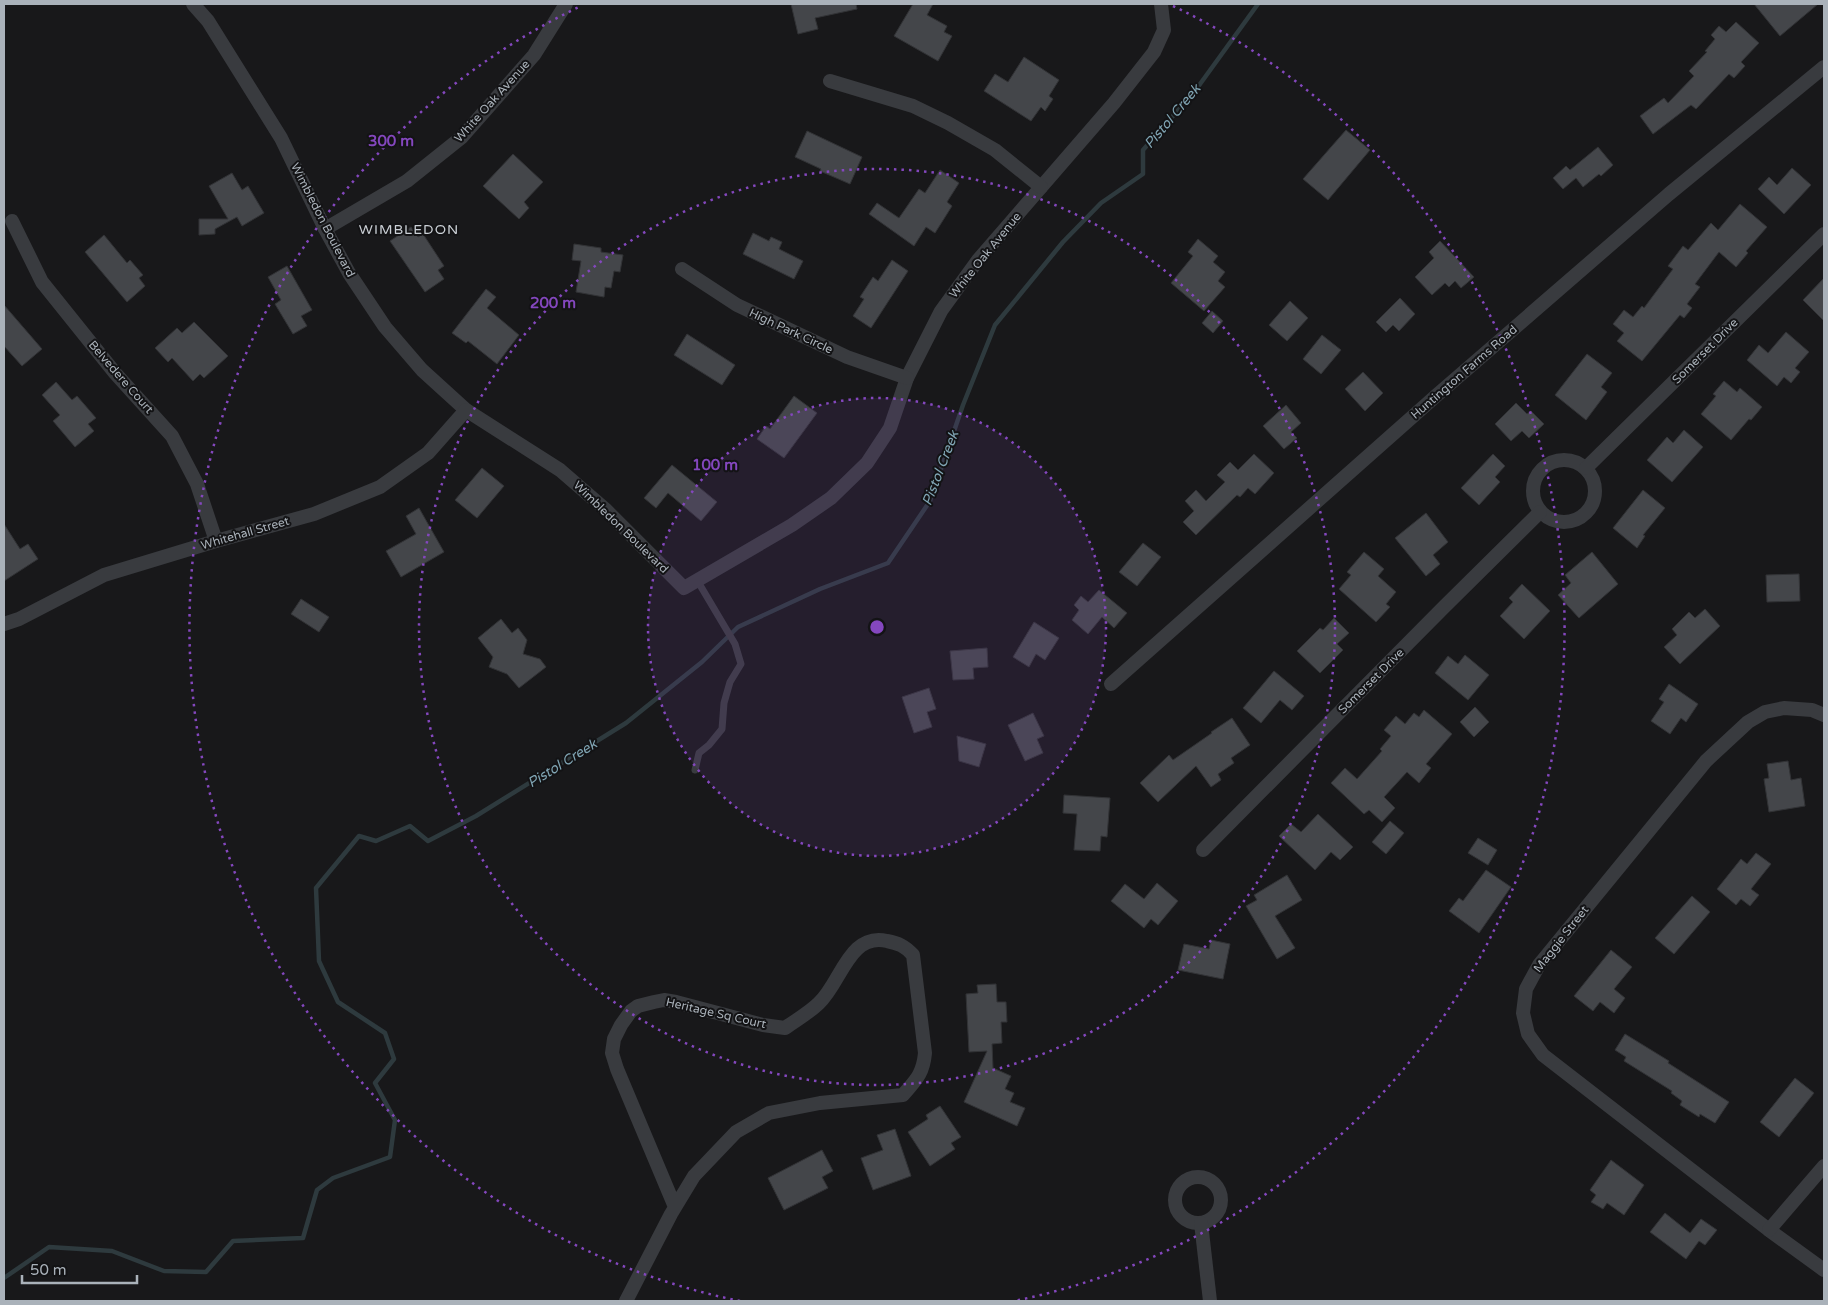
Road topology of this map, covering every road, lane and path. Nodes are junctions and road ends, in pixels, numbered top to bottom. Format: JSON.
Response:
{"nodes":[{"id":1,"x":192,"y":4,"type":"edge"},
{"id":2,"x":566,"y":4,"type":"edge"},
{"id":3,"x":1161,"y":4,"type":"edge"},
{"id":4,"x":1824,"y":67,"type":"edge"},
{"id":5,"x":830,"y":81,"type":"dead end"},
{"id":6,"x":1041,"y":187,"type":"junction"},
{"id":7,"x":12,"y":221,"type":"dead end"},
{"id":8,"x":324,"y":229,"type":"junction"},
{"id":9,"x":1824,"y":234,"type":"edge"},
{"id":10,"x":682,"y":269,"type":"dead end"},
{"id":11,"x":907,"y":378,"type":"junction"},
{"id":12,"x":466,"y":410,"type":"junction"},
{"id":13,"x":1586,"y":468,"type":"junction"},
{"id":14,"x":1540,"y":512,"type":"junction"},
{"id":15,"x":216,"y":541,"type":"junction"},
{"id":16,"x":697,"y":580,"type":"junction"},
{"id":17,"x":684,"y":588,"type":"joint"},
{"id":18,"x":4,"y":624,"type":"edge"},
{"id":19,"x":1111,"y":684,"type":"dead end"},
{"id":20,"x":1824,"y":715,"type":"edge"},
{"id":21,"x":695,"y":770,"type":"dead end"},
{"id":22,"x":1203,"y":850,"type":"dead end"},
{"id":23,"x":1824,"y":1166,"type":"edge"},
{"id":24,"x":675,"y":1207,"type":"junction"},
{"id":25,"x":1201,"y":1223,"type":"dead end"},
{"id":26,"x":1769,"y":1230,"type":"junction"},
{"id":27,"x":1824,"y":1270,"type":"edge"},
{"id":28,"x":626,"y":1301,"type":"edge"},
{"id":29,"x":1210,"y":1301,"type":"edge"}],
"edges":[{"from":1,"to":8,"type":"street","name":"Wimbledon Boulevard"},
{"from":2,"to":8,"type":"street","name":"White Oak Avenue"},
{"from":3,"to":6,"type":"street","name":"White Oak Avenue"},
{"from":4,"to":19,"type":"street","name":"Huntington Farms Road"},
{"from":5,"to":6,"type":"street"},
{"from":6,"to":11,"type":"street","name":"White Oak Avenue"},
{"from":7,"to":15,"type":"street","name":"Belvedere Court"},
{"from":8,"to":12,"type":"street","name":"Wimbledon Boulevard"},
{"from":9,"to":13,"type":"street","name":"Somerset Drive"},
{"from":10,"to":11,"type":"street","name":"High Park Circle"},
{"from":11,"to":16,"type":"street","name":"White Oak Avenue"},
{"from":12,"to":15,"type":"street","name":"Whitehall Street"},
{"from":12,"to":17,"type":"street","name":"Wimbledon Boulevard"},
{"from":13,"to":14,"type":"street"},
{"from":13,"to":14,"type":"street"},
{"from":14,"to":22,"type":"street","name":"Somerset Drive"},
{"from":15,"to":18,"type":"street","name":"Whitehall Street"},
{"from":16,"to":17,"type":"street","name":"White Oak Avenue"},
{"from":16,"to":21,"type":"lane"},
{"from":20,"to":26,"type":"street","name":"Maggie Street"},
{"from":23,"to":26,"type":"street"},
{"from":24,"to":24,"type":"street","name":"Heritage Sq Court"},
{"from":24,"to":28,"type":"street","name":"Heritage Sq Court"},
{"from":25,"to":29,"type":"street"},
{"from":26,"to":27,"type":"street","name":"Maggie Street"}]}
